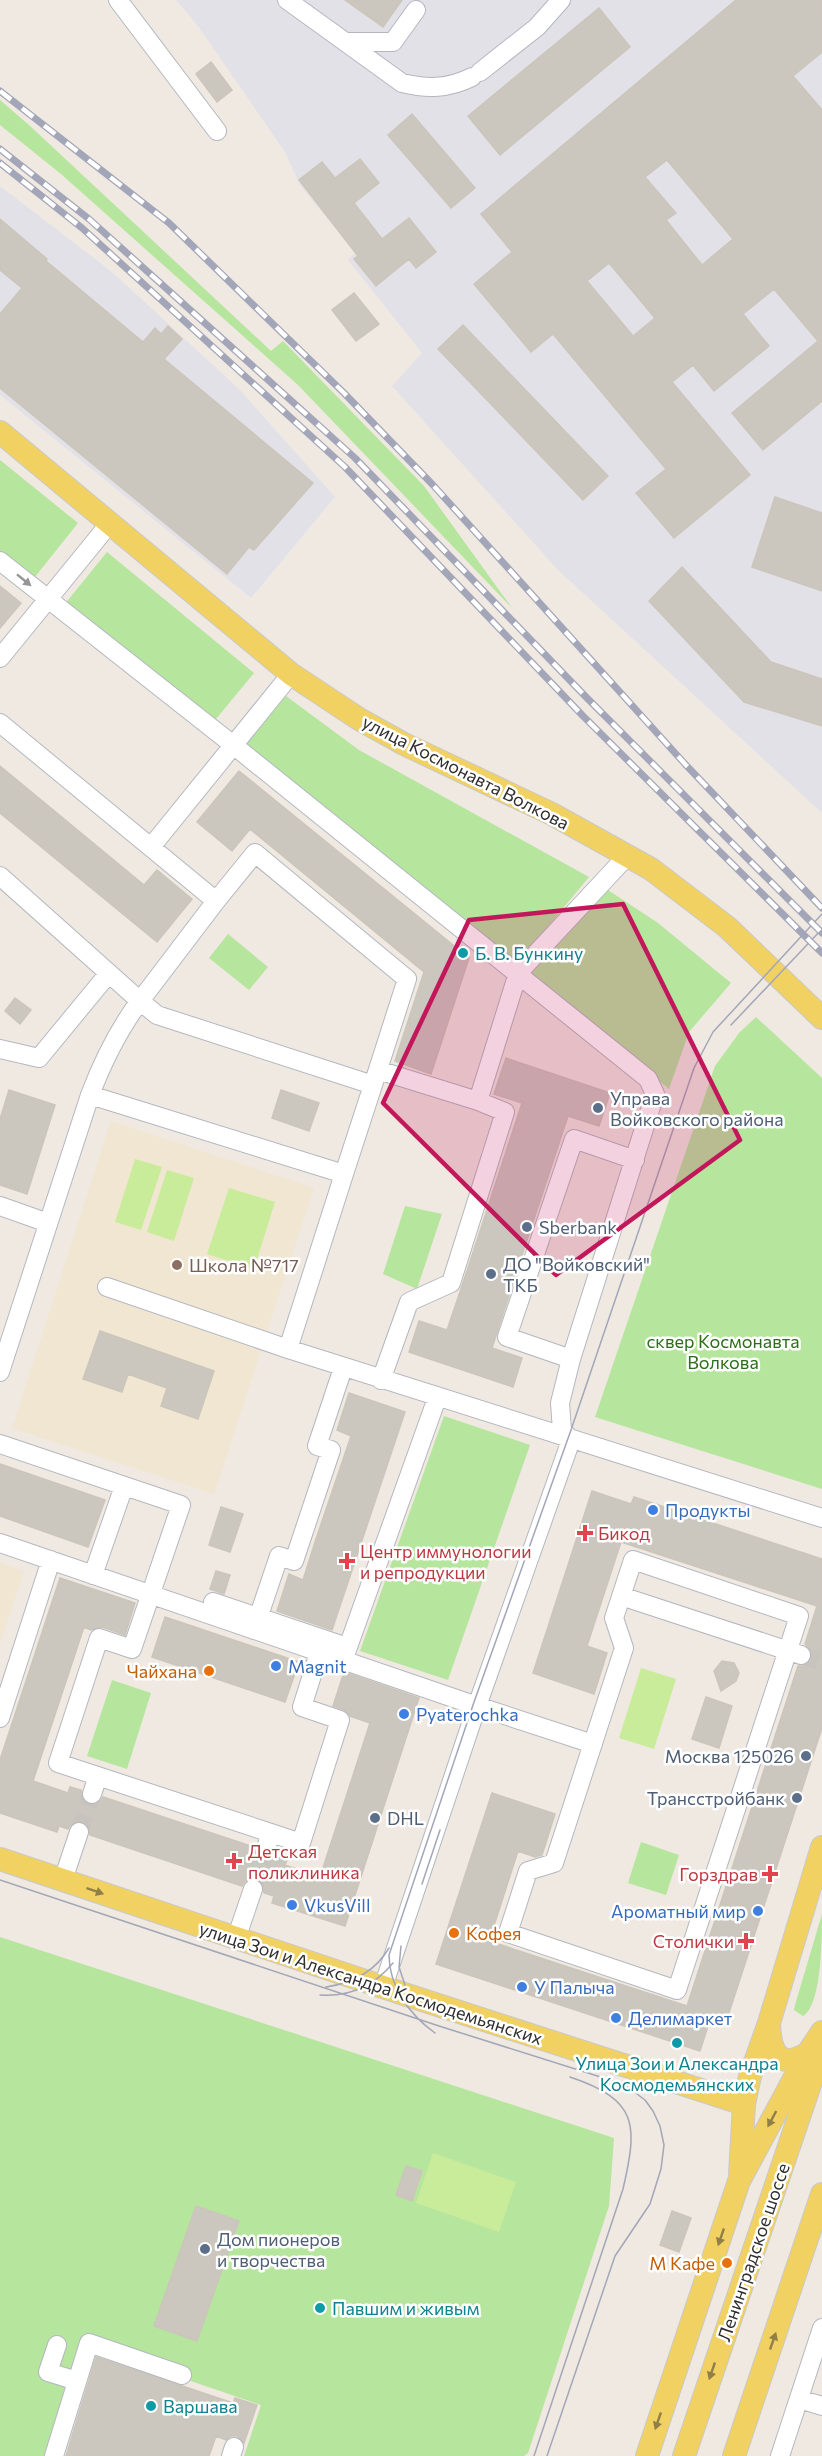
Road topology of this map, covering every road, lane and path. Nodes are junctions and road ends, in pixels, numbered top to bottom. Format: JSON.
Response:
{"nodes":[{"id":1,"x":118,"y":0,"type":"edge"},
{"id":2,"x":287,"y":0,"type":"edge"},
{"id":3,"x":561,"y":0,"type":"edge"},
{"id":4,"x":421,"y":4,"type":"edge"},
{"id":5,"x":346,"y":42,"type":"junction"},
{"id":6,"x":218,"y":131,"type":"dead end"},
{"id":7,"x":0,"y":432,"type":"edge"},
{"id":8,"x":110,"y":524,"type":"junction"},
{"id":9,"x":0,"y":561,"type":"edge"},
{"id":10,"x":49,"y":600,"type":"junction"},
{"id":11,"x":0,"y":658,"type":"edge"},
{"id":12,"x":291,"y":674,"type":"junction"},
{"id":13,"x":0,"y":723,"type":"edge"},
{"id":14,"x":232,"y":744,"type":"junction"},
{"id":15,"x":151,"y":847,"type":"junction"},
{"id":16,"x":627,"y":855,"type":"junction"},
{"id":17,"x":0,"y":876,"type":"edge"},
{"id":18,"x":216,"y":901,"type":"junction"},
{"id":19,"x":109,"y":973,"type":"junction"},
{"id":20,"x":518,"y":973,"type":"junction"},
{"id":21,"x":140,"y":1000,"type":"junction"},
{"id":22,"x":822,"y":1018,"type":"edge"},
{"id":23,"x":0,"y":1049,"type":"edge"},
{"id":24,"x":375,"y":1077,"type":"junction"},
{"id":25,"x":90,"y":1095,"type":"junction"},
{"id":26,"x":478,"y":1101,"type":"junction"},
{"id":27,"x":635,"y":1160,"type":"junction"},
{"id":28,"x":344,"y":1174,"type":"junction"},
{"id":29,"x":0,"y":1206,"type":"edge"},
{"id":30,"x":48,"y":1223,"type":"junction"},
{"id":31,"x":107,"y":1287,"type":"dead end"},
{"id":32,"x":288,"y":1349,"type":"junction"},
{"id":33,"x":571,"y":1359,"type":"junction"},
{"id":34,"x":343,"y":1368,"type":"junction"},
{"id":35,"x":0,"y":1372,"type":"edge"},
{"id":36,"x":381,"y":1380,"type":"junction"},
{"id":37,"x":437,"y":1398,"type":"junction"},
{"id":38,"x":571,"y":1440,"type":"junction"},
{"id":39,"x":0,"y":1444,"type":"edge"},
{"id":40,"x":124,"y":1486,"type":"junction"},
{"id":41,"x":822,"y":1518,"type":"edge"},
{"id":42,"x":0,"y":1543,"type":"edge"},
{"id":43,"x":51,"y":1560,"type":"junction"},
{"id":44,"x":93,"y":1575,"type":"junction"},
{"id":45,"x":151,"y":1595,"type":"junction"},
{"id":46,"x":621,"y":1596,"type":"junction"},
{"id":47,"x":213,"y":1602,"type":"dead end"},
{"id":48,"x":256,"y":1623,"type":"junction"},
{"id":49,"x":320,"y":1653,"type":"junction"},
{"id":50,"x":794,"y":1653,"type":"junction"},
{"id":51,"x":345,"y":1654,"type":"junction"},
{"id":52,"x":477,"y":1706,"type":"junction"},
{"id":53,"x":0,"y":1718,"type":"edge"},
{"id":54,"x":593,"y":1743,"type":"junction"},
{"id":55,"x":98,"y":1776,"type":"junction"},
{"id":56,"x":92,"y":1794,"type":"tunnel mouth"},
{"id":57,"x":79,"y":1832,"type":"tunnel mouth"},
{"id":58,"x":271,"y":1833,"type":"junction"},
{"id":59,"x":822,"y":1847,"type":"edge"},
{"id":60,"x":265,"y":1851,"type":"tunnel mouth"},
{"id":61,"x":0,"y":1859,"type":"edge"},
{"id":62,"x":63,"y":1880,"type":"junction"},
{"id":63,"x":253,"y":1889,"type":"tunnel mouth"},
{"id":64,"x":236,"y":1939,"type":"junction"},
{"id":65,"x":382,"y":1987,"type":"junction"},
{"id":66,"x":769,"y":2023,"type":"junction"},
{"id":67,"x":822,"y":2032,"type":"edge"},
{"id":68,"x":815,"y":2050,"type":"edge"},
{"id":69,"x":744,"y":2104,"type":"junction"},
{"id":70,"x":739,"y":2181,"type":"junction"},
{"id":71,"x":822,"y":2194,"type":"edge"},
{"id":72,"x":822,"y":2215,"type":"edge"},
{"id":73,"x":807,"y":2240,"type":"junction"},
{"id":74,"x":822,"y":2328,"type":"edge"},
{"id":75,"x":57,"y":2345,"type":"dead end"},
{"id":76,"x":182,"y":2375,"type":"dead end"},
{"id":77,"x":77,"y":2381,"type":"junction"},
{"id":78,"x":799,"y":2398,"type":"junction"},
{"id":79,"x":822,"y":2406,"type":"edge"},
{"id":80,"x":54,"y":2456,"type":"edge"},
{"id":81,"x":646,"y":2456,"type":"edge"},
{"id":82,"x":684,"y":2456,"type":"edge"},
{"id":83,"x":734,"y":2456,"type":"edge"},
{"id":84,"x":780,"y":2456,"type":"edge"}],
"edges":[{"from":1,"to":6,"type":"street"},
{"from":2,"to":5,"type":"street"},
{"from":3,"to":5,"type":"street"},
{"from":4,"to":5,"type":"street"},
{"from":7,"to":8,"type":"main road","name":"улица Космонавта Волкова"},
{"from":8,"to":10,"type":"street"},
{"from":8,"to":12,"type":"main road","name":"улица Космонавта Волкова"},
{"from":9,"to":10,"type":"street","one_way":true},
{"from":10,"to":11,"type":"street"},
{"from":10,"to":14,"type":"street"},
{"from":12,"to":14,"type":"street"},
{"from":12,"to":16,"type":"main road","name":"улица Космонавта Волкова"},
{"from":13,"to":15,"type":"street"},
{"from":14,"to":15,"type":"street"},
{"from":14,"to":20,"type":"street"},
{"from":15,"to":18,"type":"street"},
{"from":16,"to":20,"type":"street"},
{"from":16,"to":22,"type":"main road","name":"улица Космонавта Волкова"},
{"from":17,"to":19,"type":"street"},
{"from":18,"to":21,"type":"street"},
{"from":18,"to":24,"type":"street"},
{"from":19,"to":21,"type":"street"},
{"from":19,"to":23,"type":"street"},
{"from":20,"to":26,"type":"street"},
{"from":20,"to":27,"type":"street"},
{"from":21,"to":24,"type":"street"},
{"from":21,"to":25,"type":"street"},
{"from":24,"to":26,"type":"street"},
{"from":24,"to":28,"type":"street"},
{"from":25,"to":28,"type":"street"},
{"from":25,"to":30,"type":"street"},
{"from":26,"to":36,"type":"street"},
{"from":27,"to":33,"type":"street"},
{"from":27,"to":33,"type":"street"},
{"from":28,"to":32,"type":"street"},
{"from":29,"to":30,"type":"street"},
{"from":30,"to":35,"type":"street"},
{"from":31,"to":32,"type":"street"},
{"from":32,"to":34,"type":"street"},
{"from":33,"to":38,"type":"street"},
{"from":34,"to":36,"type":"street"},
{"from":34,"to":48,"type":"street"},
{"from":36,"to":37,"type":"street"},
{"from":37,"to":38,"type":"street"},
{"from":37,"to":51,"type":"street"},
{"from":38,"to":41,"type":"street"},
{"from":38,"to":52,"type":"street"},
{"from":39,"to":40,"type":"street"},
{"from":40,"to":44,"type":"street"},
{"from":40,"to":45,"type":"street"},
{"from":42,"to":43,"type":"street"},
{"from":43,"to":44,"type":"street"},
{"from":43,"to":53,"type":"street"},
{"from":44,"to":45,"type":"street"},
{"from":45,"to":48,"type":"street"},
{"from":45,"to":55,"type":"street"},
{"from":46,"to":50,"type":"street"},
{"from":46,"to":50,"type":"street"},
{"from":46,"to":54,"type":"street"},
{"from":47,"to":48,"type":"street"},
{"from":48,"to":49,"type":"street"},
{"from":48,"to":51,"type":"street"},
{"from":49,"to":51,"type":"street"},
{"from":49,"to":58,"type":"street"},
{"from":50,"to":54,"type":"street"},
{"from":51,"to":52,"type":"street"},
{"from":52,"to":54,"type":"street"},
{"from":52,"to":65,"type":"street"},
{"from":55,"to":56,"type":"street"},
{"from":55,"to":58,"type":"street"},
{"from":57,"to":62,"type":"street"},
{"from":58,"to":60,"type":"street"},
{"from":59,"to":66,"type":"main road"},
{"from":61,"to":62,"type":"main road","name":"улица Зои и Александра Космодемьянских"},
{"from":62,"to":64,"type":"main road","name":"улица Зои и Александра Космодемьянских","one_way":true},
{"from":63,"to":64,"type":"street"},
{"from":64,"to":65,"type":"main road","name":"улица Зои и Александра Космодемьянских"},
{"from":65,"to":69,"type":"main road","name":"улица Зои и Александра Космодемьянских"},
{"from":66,"to":68,"type":"main road"},
{"from":66,"to":69,"type":"main road"},
{"from":67,"to":68,"type":"main road"},
{"from":68,"to":70,"type":"main road","one_way":true},
{"from":68,"to":82,"type":"main road","name":"Ленинградское шоссе","one_way":true},
{"from":69,"to":70,"type":"main road"},
{"from":70,"to":81,"type":"main road","one_way":true},
{"from":71,"to":73,"type":"main road"},
{"from":72,"to":73,"type":"main road"},
{"from":83,"to":73,"type":"main road","one_way":true},
{"from":74,"to":78,"type":"street"},
{"from":75,"to":77,"type":"street"},
{"from":76,"to":77,"type":"street"},
{"from":77,"to":80,"type":"street"},
{"from":78,"to":79,"type":"street"},
{"from":78,"to":84,"type":"street"}]}
